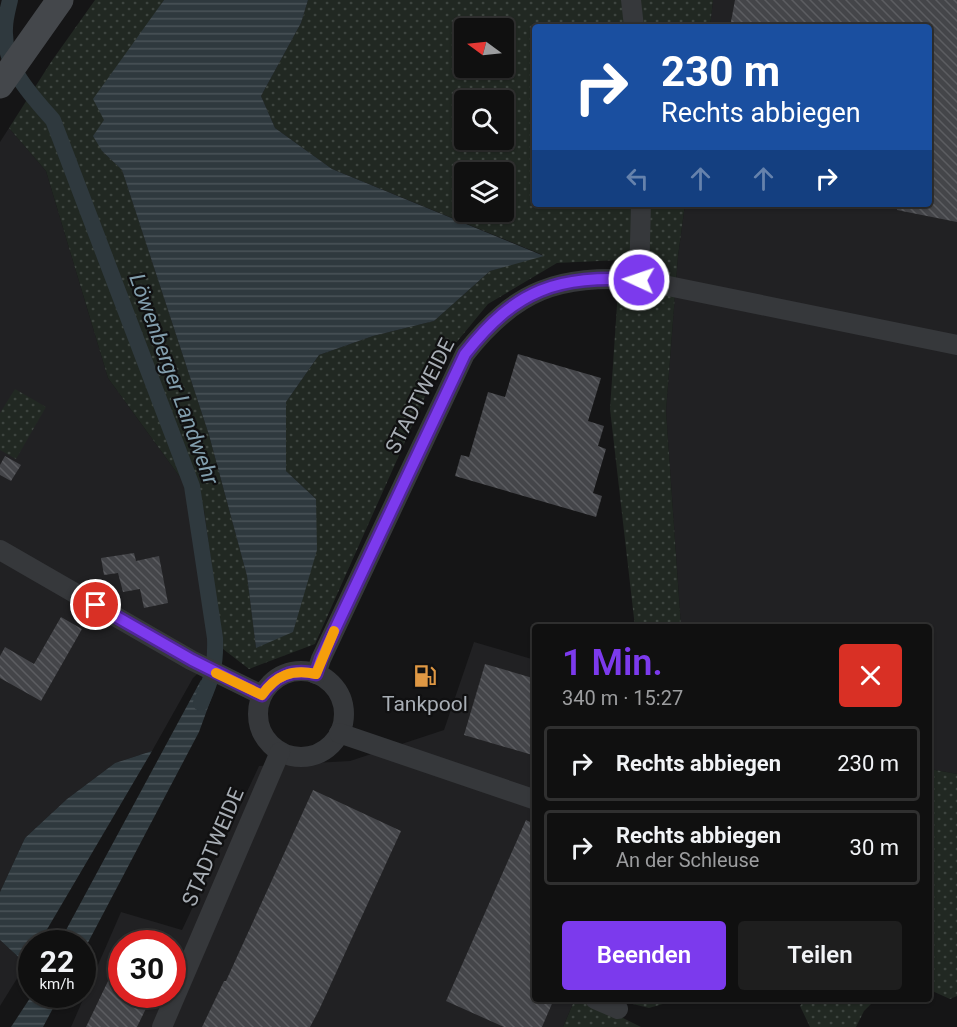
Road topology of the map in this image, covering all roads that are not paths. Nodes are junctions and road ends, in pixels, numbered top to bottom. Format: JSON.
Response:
{"nodes":[{"id":1,"x":60,"y":0,"type":"edge"},
{"id":2,"x":631,"y":0,"type":"edge"},
{"id":3,"x":634,"y":24,"type":"edge"},
{"id":4,"x":1,"y":83,"type":"edge"},
{"id":5,"x":641,"y":207,"type":"edge"},
{"id":6,"x":639,"y":280,"type":"junction"},
{"id":7,"x":957,"y":345,"type":"edge"},
{"id":8,"x":0,"y":550,"type":"edge"},
{"id":9,"x":316,"y":674,"type":"junction"},
{"id":10,"x":262,"y":695,"type":"junction"},
{"id":11,"x":339,"y":733,"type":"junction"},
{"id":12,"x":280,"y":752,"type":"junction"},
{"id":13,"x":532,"y":799,"type":"edge"},
{"id":14,"x":602,"y":1002,"type":"edge"},
{"id":15,"x":618,"y":1009,"type":"dead end"},
{"id":16,"x":162,"y":1027,"type":"edge"}],
"edges":[{"from":1,"to":4,"type":"main road"},
{"from":2,"to":3,"type":"street"},
{"from":5,"to":6,"type":"street"},
{"from":6,"to":7,"type":"street","name":"STADTWEIDE"},
{"from":6,"to":9,"type":"street","name":"STADTWEIDE"},
{"from":8,"to":10,"type":"street"},
{"from":9,"to":10,"type":"street"},
{"from":9,"to":11,"type":"street"},
{"from":10,"to":12,"type":"street"},
{"from":11,"to":12,"type":"street"},
{"from":11,"to":13,"type":"street"},
{"from":12,"to":16,"type":"street","name":"STADTWEIDE"},
{"from":14,"to":15,"type":"street"}]}
